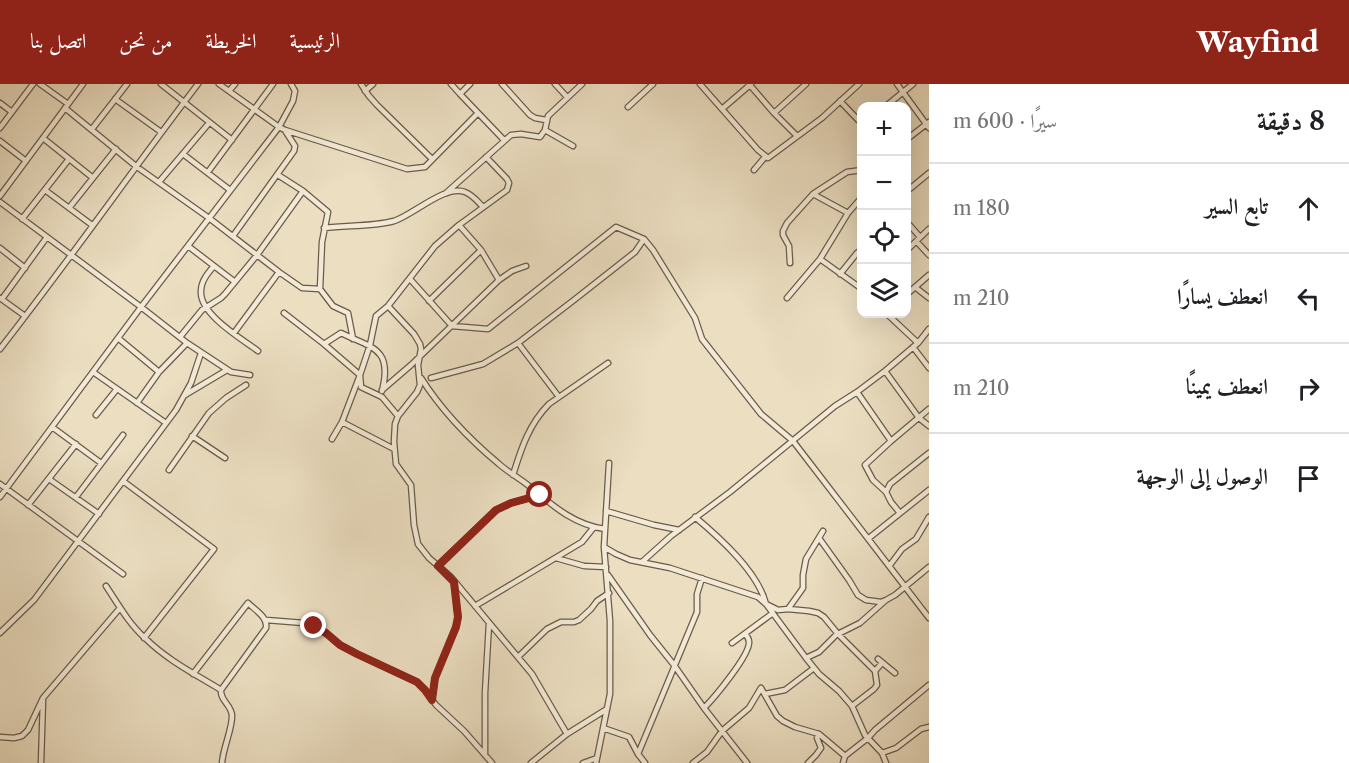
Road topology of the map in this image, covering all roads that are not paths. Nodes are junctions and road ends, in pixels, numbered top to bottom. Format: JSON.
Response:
{"nodes":[{"id":1,"x":33,"y":84,"type":"edge"},
{"id":2,"x":40,"y":84,"type":"edge"},
{"id":3,"x":83,"y":84,"type":"edge"},
{"id":4,"x":127,"y":84,"type":"edge"},
{"id":5,"x":198,"y":84,"type":"edge"},
{"id":6,"x":219,"y":84,"type":"edge"},
{"id":7,"x":235,"y":84,"type":"edge"},
{"id":8,"x":273,"y":84,"type":"edge"},
{"id":9,"x":291,"y":84,"type":"edge"},
{"id":10,"x":361,"y":84,"type":"edge"},
{"id":11,"x":373,"y":84,"type":"edge"},
{"id":12,"x":451,"y":84,"type":"edge"},
{"id":13,"x":470,"y":84,"type":"edge"},
{"id":14,"x":502,"y":84,"type":"edge"},
{"id":15,"x":555,"y":84,"type":"edge"},
{"id":16,"x":582,"y":84,"type":"edge"},
{"id":17,"x":653,"y":84,"type":"edge"},
{"id":18,"x":700,"y":84,"type":"edge"},
{"id":19,"x":750,"y":84,"type":"edge"},
{"id":20,"x":806,"y":84,"type":"edge"},
{"id":21,"x":859,"y":84,"type":"edge"},
{"id":22,"x":897,"y":84,"type":"edge"},
{"id":23,"x":913,"y":84,"type":"edge"},
{"id":24,"x":162,"y":85,"type":"edge"},
{"id":25,"x":229,"y":91,"type":"junction"},
{"id":26,"x":365,"y":91,"type":"junction"},
{"id":27,"x":904,"y":92,"type":"junction"},
{"id":28,"x":460,"y":94,"type":"junction"},
{"id":29,"x":567,"y":97,"type":"junction"},
{"id":30,"x":115,"y":99,"type":"junction"},
{"id":31,"x":840,"y":101,"type":"junction"},
{"id":32,"x":891,"y":102,"type":"edge"},
{"id":33,"x":0,"y":103,"type":"edge"},
{"id":34,"x":184,"y":103,"type":"junction"},
{"id":35,"x":66,"y":106,"type":"junction"},
{"id":36,"x":628,"y":107,"type":"dead end"},
{"id":37,"x":722,"y":109,"type":"junction"},
{"id":38,"x":254,"y":110,"type":"junction"},
{"id":39,"x":12,"y":112,"type":"junction"},
{"id":40,"x":774,"y":112,"type":"junction"},
{"id":41,"x":478,"y":113,"type":"junction"},
{"id":42,"x":546,"y":120,"type":"junction"},
{"id":43,"x":857,"y":120,"type":"edge"},
{"id":44,"x":209,"y":123,"type":"junction"},
{"id":45,"x":928,"y":125,"type":"edge"},
{"id":46,"x":0,"y":128,"type":"edge"},
{"id":47,"x":279,"y":128,"type":"junction"},
{"id":48,"x":92,"y":129,"type":"junction"},
{"id":49,"x":285,"y":130,"type":"junction"},
{"id":50,"x":545,"y":130,"type":"junction"},
{"id":51,"x":160,"y":132,"type":"junction"},
{"id":52,"x":797,"y":136,"type":"junction"},
{"id":53,"x":911,"y":137,"type":"edge"},
{"id":54,"x":43,"y":138,"type":"junction"},
{"id":55,"x":232,"y":140,"type":"junction"},
{"id":56,"x":504,"y":140,"type":"junction"},
{"id":57,"x":0,"y":141,"type":"edge"},
{"id":58,"x":573,"y":146,"type":"dead end"},
{"id":59,"x":116,"y":149,"type":"junction"},
{"id":60,"x":183,"y":154,"type":"junction"},
{"id":61,"x":486,"y":157,"type":"junction"},
{"id":62,"x":765,"y":157,"type":"junction"},
{"id":63,"x":69,"y":159,"type":"junction"},
{"id":64,"x":432,"y":159,"type":"junction"},
{"id":65,"x":26,"y":161,"type":"junction"},
{"id":66,"x":137,"y":166,"type":"junction"},
{"id":67,"x":754,"y":170,"type":"dead end"},
{"id":68,"x":857,"y":171,"type":"edge"},
{"id":69,"x":208,"y":172,"type":"junction"},
{"id":70,"x":929,"y":173,"type":"edge"},
{"id":71,"x":278,"y":175,"type":"junction"},
{"id":72,"x":93,"y":178,"type":"junction"},
{"id":73,"x":159,"y":183,"type":"junction"},
{"id":74,"x":911,"y":188,"type":"edge"},
{"id":75,"x":2,"y":189,"type":"edge"},
{"id":76,"x":45,"y":190,"type":"junction"},
{"id":77,"x":230,"y":190,"type":"junction"},
{"id":78,"x":303,"y":191,"type":"junction"},
{"id":79,"x":446,"y":193,"type":"junction"},
{"id":80,"x":813,"y":194,"type":"junction"},
{"id":81,"x":0,"y":196,"type":"edge"},
{"id":82,"x":0,"y":202,"type":"edge"},
{"id":83,"x":857,"y":202,"type":"edge"},
{"id":84,"x":483,"y":207,"type":"junction"},
{"id":85,"x":69,"y":208,"type":"junction"},
{"id":86,"x":848,"y":213,"type":"junction"},
{"id":87,"x":209,"y":218,"type":"junction"},
{"id":88,"x":22,"y":219,"type":"junction"},
{"id":89,"x":92,"y":225,"type":"junction"},
{"id":90,"x":459,"y":225,"type":"junction"},
{"id":91,"x":324,"y":228,"type":"junction"},
{"id":92,"x":911,"y":228,"type":"edge"},
{"id":93,"x":929,"y":229,"type":"edge"},
{"id":94,"x":233,"y":236,"type":"junction"},
{"id":95,"x":47,"y":237,"type":"junction"},
{"id":96,"x":644,"y":239,"type":"junction"},
{"id":97,"x":918,"y":239,"type":"junction"},
{"id":98,"x":188,"y":246,"type":"junction"},
{"id":99,"x":911,"y":246,"type":"edge"},
{"id":100,"x":0,"y":248,"type":"edge"},
{"id":101,"x":481,"y":250,"type":"junction"},
{"id":102,"x":71,"y":254,"type":"junction"},
{"id":103,"x":857,"y":254,"type":"edge"},
{"id":104,"x":257,"y":255,"type":"junction"},
{"id":105,"x":929,"y":255,"type":"edge"},
{"id":106,"x":819,"y":259,"type":"junction"},
{"id":107,"x":790,"y":263,"type":"dead end"},
{"id":108,"x":214,"y":266,"type":"junction"},
{"id":109,"x":526,"y":266,"type":"dead end"},
{"id":110,"x":25,"y":268,"type":"junction"},
{"id":111,"x":279,"y":272,"type":"junction"},
{"id":112,"x":840,"y":274,"type":"junction"},
{"id":113,"x":929,"y":275,"type":"edge"},
{"id":114,"x":410,"y":279,"type":"junction"},
{"id":115,"x":499,"y":280,"type":"junction"},
{"id":116,"x":235,"y":282,"type":"junction"},
{"id":117,"x":857,"y":286,"type":"edge"},
{"id":118,"x":915,"y":287,"type":"junction"},
{"id":119,"x":320,"y":289,"type":"junction"},
{"id":120,"x":911,"y":291,"type":"edge"},
{"id":121,"x":787,"y":298,"type":"dead end"},
{"id":122,"x":929,"y":298,"type":"edge"},
{"id":123,"x":1,"y":299,"type":"edge"},
{"id":124,"x":429,"y":301,"type":"junction"},
{"id":125,"x":388,"y":306,"type":"junction"},
{"id":126,"x":141,"y":307,"type":"junction"},
{"id":127,"x":206,"y":307,"type":"junction"},
{"id":128,"x":284,"y":313,"type":"dead end"},
{"id":129,"x":25,"y":316,"type":"junction"},
{"id":130,"x":894,"y":318,"type":"edge"},
{"id":131,"x":452,"y":326,"type":"junction"},
{"id":132,"x":929,"y":329,"type":"edge"},
{"id":133,"x":234,"y":333,"type":"junction"},
{"id":134,"x":180,"y":337,"type":"junction"},
{"id":135,"x":118,"y":338,"type":"junction"},
{"id":136,"x":353,"y":339,"type":"junction"},
{"id":137,"x":187,"y":343,"type":"junction"},
{"id":138,"x":518,"y":343,"type":"junction"},
{"id":139,"x":918,"y":343,"type":"junction"},
{"id":140,"x":324,"y":344,"type":"junction"},
{"id":141,"x":370,"y":345,"type":"junction"},
{"id":142,"x":913,"y":347,"type":"junction"},
{"id":143,"x":0,"y":349,"type":"edge"},
{"id":144,"x":258,"y":351,"type":"dead end"},
{"id":145,"x":201,"y":353,"type":"junction"},
{"id":146,"x":420,"y":355,"type":"junction"},
{"id":147,"x":608,"y":363,"type":"dead end"},
{"id":148,"x":929,"y":368,"type":"edge"},
{"id":149,"x":227,"y":370,"type":"junction"},
{"id":150,"x":885,"y":370,"type":"junction"},
{"id":151,"x":93,"y":372,"type":"junction"},
{"id":152,"x":159,"y":372,"type":"junction"},
{"id":153,"x":249,"y":375,"type":"dead end"},
{"id":154,"x":360,"y":375,"type":"junction"},
{"id":155,"x":420,"y":375,"type":"junction"},
{"id":156,"x":431,"y":378,"type":"dead end"},
{"id":157,"x":246,"y":386,"type":"dead end"},
{"id":158,"x":117,"y":389,"type":"junction"},
{"id":159,"x":382,"y":390,"type":"junction"},
{"id":160,"x":856,"y":392,"type":"junction"},
{"id":161,"x":185,"y":395,"type":"junction"},
{"id":162,"x":380,"y":396,"type":"junction"},
{"id":163,"x":558,"y":397,"type":"junction"},
{"id":164,"x":137,"y":403,"type":"junction"},
{"id":165,"x":929,"y":409,"type":"edge"},
{"id":166,"x":96,"y":415,"type":"dead end"},
{"id":167,"x":398,"y":416,"type":"junction"},
{"id":168,"x":919,"y":418,"type":"junction"},
{"id":169,"x":342,"y":422,"type":"junction"},
{"id":170,"x":166,"y":423,"type":"junction"},
{"id":171,"x":929,"y":426,"type":"edge"},
{"id":172,"x":52,"y":427,"type":"junction"},
{"id":173,"x":123,"y":435,"type":"dead end"},
{"id":174,"x":192,"y":436,"type":"junction"},
{"id":175,"x":332,"y":439,"type":"dead end"},
{"id":176,"x":793,"y":441,"type":"junction"},
{"id":177,"x":891,"y":441,"type":"junction"},
{"id":178,"x":76,"y":444,"type":"junction"},
{"id":179,"x":394,"y":448,"type":"junction"},
{"id":180,"x":929,"y":453,"type":"edge"},
{"id":181,"x":225,"y":458,"type":"dead end"},
{"id":182,"x":101,"y":463,"type":"junction"},
{"id":183,"x":609,"y":463,"type":"dead end"},
{"id":184,"x":169,"y":470,"type":"dead end"},
{"id":185,"x":513,"y":475,"type":"junction"},
{"id":186,"x":49,"y":479,"type":"junction"},
{"id":187,"x":123,"y":481,"type":"junction"},
{"id":188,"x":0,"y":484,"type":"edge"},
{"id":189,"x":6,"y":489,"type":"junction"},
{"id":190,"x":929,"y":490,"type":"edge"},
{"id":191,"x":886,"y":492,"type":"junction"},
{"id":192,"x":540,"y":495,"type":"junction"},
{"id":193,"x":76,"y":496,"type":"junction"},
{"id":194,"x":0,"y":497,"type":"edge"},
{"id":195,"x":28,"y":505,"type":"junction"},
{"id":196,"x":606,"y":511,"type":"junction"},
{"id":197,"x":900,"y":513,"type":"junction"},
{"id":198,"x":99,"y":514,"type":"junction"},
{"id":199,"x":695,"y":517,"type":"junction"},
{"id":200,"x":929,"y":517,"type":"edge"},
{"id":201,"x":594,"y":527,"type":"junction"},
{"id":202,"x":605,"y":529,"type":"junction"},
{"id":203,"x":679,"y":530,"type":"junction"},
{"id":204,"x":823,"y":531,"type":"dead end"},
{"id":205,"x":819,"y":538,"type":"junction"},
{"id":206,"x":869,"y":538,"type":"junction"},
{"id":207,"x":78,"y":542,"type":"junction"},
{"id":208,"x":604,"y":547,"type":"junction"},
{"id":209,"x":556,"y":558,"type":"junction"},
{"id":210,"x":642,"y":562,"type":"junction"},
{"id":211,"x":438,"y":566,"type":"junction"},
{"id":212,"x":890,"y":566,"type":"junction"},
{"id":213,"x":929,"y":567,"type":"edge"},
{"id":214,"x":606,"y":569,"type":"junction"},
{"id":215,"x":123,"y":574,"type":"dead end"},
{"id":216,"x":702,"y":578,"type":"junction"},
{"id":217,"x":454,"y":582,"type":"junction"},
{"id":218,"x":106,"y":586,"type":"dead end"},
{"id":219,"x":905,"y":586,"type":"junction"},
{"id":220,"x":609,"y":593,"type":"junction"},
{"id":221,"x":886,"y":600,"type":"junction"},
{"id":222,"x":766,"y":604,"type":"junction"},
{"id":223,"x":475,"y":606,"type":"junction"},
{"id":224,"x":120,"y":608,"type":"junction"},
{"id":225,"x":788,"y":609,"type":"junction"},
{"id":226,"x":773,"y":613,"type":"junction"},
{"id":227,"x":929,"y":618,"type":"edge"},
{"id":228,"x":266,"y":620,"type":"junction"},
{"id":229,"x":489,"y":623,"type":"junction"},
{"id":230,"x":0,"y":633,"type":"edge"},
{"id":231,"x":745,"y":634,"type":"junction"},
{"id":232,"x":838,"y":634,"type":"junction"},
{"id":233,"x":144,"y":638,"type":"junction"},
{"id":234,"x":732,"y":643,"type":"dead end"},
{"id":235,"x":518,"y":657,"type":"junction"},
{"id":236,"x":806,"y":658,"type":"junction"},
{"id":237,"x":674,"y":665,"type":"junction"},
{"id":238,"x":814,"y":668,"type":"junction"},
{"id":239,"x":875,"y":671,"type":"junction"},
{"id":240,"x":895,"y":673,"type":"dead end"},
{"id":241,"x":193,"y":674,"type":"junction"},
{"id":242,"x":929,"y":685,"type":"edge"},
{"id":243,"x":221,"y":690,"type":"junction"},
{"id":244,"x":765,"y":694,"type":"junction"},
{"id":245,"x":43,"y":698,"type":"junction"},
{"id":246,"x":432,"y":700,"type":"junction"},
{"id":247,"x":852,"y":706,"type":"junction"},
{"id":248,"x":704,"y":708,"type":"junction"},
{"id":249,"x":607,"y":709,"type":"junction"},
{"id":250,"x":929,"y":727,"type":"edge"},
{"id":251,"x":603,"y":728,"type":"junction"},
{"id":252,"x":722,"y":731,"type":"junction"},
{"id":253,"x":567,"y":734,"type":"junction"},
{"id":254,"x":819,"y":734,"type":"junction"},
{"id":255,"x":0,"y":736,"type":"edge"},
{"id":256,"x":868,"y":738,"type":"junction"},
{"id":257,"x":882,"y":753,"type":"junction"},
{"id":258,"x":485,"y":754,"type":"junction"},
{"id":259,"x":638,"y":754,"type":"junction"},
{"id":260,"x":845,"y":756,"type":"junction"},
{"id":261,"x":596,"y":760,"type":"edge"},
{"id":262,"x":41,"y":763,"type":"edge"},
{"id":263,"x":222,"y":763,"type":"edge"},
{"id":264,"x":492,"y":763,"type":"edge"},
{"id":265,"x":531,"y":763,"type":"edge"},
{"id":266,"x":583,"y":763,"type":"edge"},
{"id":267,"x":645,"y":763,"type":"edge"},
{"id":268,"x":693,"y":763,"type":"edge"},
{"id":269,"x":747,"y":763,"type":"edge"},
{"id":270,"x":808,"y":763,"type":"edge"},
{"id":271,"x":843,"y":763,"type":"edge"},
{"id":272,"x":886,"y":763,"type":"edge"}],
"edges":[{"from":1,"to":39,"type":"street"},
{"from":2,"to":35,"type":"street"},
{"from":3,"to":35,"type":"street"},
{"from":4,"to":30,"type":"street"},
{"from":5,"to":34,"type":"street"},
{"from":6,"to":25,"type":"street"},
{"from":7,"to":25,"type":"street"},
{"from":8,"to":38,"type":"street"},
{"from":9,"to":47,"type":"street"},
{"from":10,"to":26,"type":"street"},
{"from":11,"to":26,"type":"street"},
{"from":12,"to":28,"type":"street"},
{"from":13,"to":28,"type":"street"},
{"from":14,"to":42,"type":"street"},
{"from":15,"to":29,"type":"street"},
{"from":16,"to":29,"type":"street"},
{"from":17,"to":36,"type":"street"},
{"from":18,"to":37,"type":"street"},
{"from":19,"to":37,"type":"street"},
{"from":19,"to":40,"type":"street"},
{"from":20,"to":40,"type":"street"},
{"from":21,"to":31,"type":"street"},
{"from":22,"to":27,"type":"street"},
{"from":23,"to":27,"type":"street"},
{"from":24,"to":34,"type":"street"},
{"from":25,"to":38,"type":"street"},
{"from":26,"to":64,"type":"street"},
{"from":27,"to":32,"type":"street"},
{"from":27,"to":45,"type":"street"},
{"from":28,"to":41,"type":"street"},
{"from":29,"to":42,"type":"street"},
{"from":30,"to":48,"type":"street"},
{"from":30,"to":51,"type":"street"},
{"from":31,"to":43,"type":"street"},
{"from":31,"to":52,"type":"street"},
{"from":33,"to":39,"type":"street"},
{"from":34,"to":44,"type":"street"},
{"from":34,"to":51,"type":"street"},
{"from":35,"to":48,"type":"street"},
{"from":35,"to":54,"type":"street"},
{"from":37,"to":62,"type":"street"},
{"from":38,"to":47,"type":"street"},
{"from":38,"to":55,"type":"street"},
{"from":39,"to":46,"type":"street"},
{"from":40,"to":52,"type":"street"},
{"from":41,"to":56,"type":"street"},
{"from":41,"to":64,"type":"street"},
{"from":42,"to":50,"type":"street"},
{"from":44,"to":55,"type":"street"},
{"from":44,"to":60,"type":"street"},
{"from":45,"to":53,"type":"street"},
{"from":47,"to":49,"type":"street"},
{"from":47,"to":77,"type":"street"},
{"from":48,"to":59,"type":"street"},
{"from":49,"to":64,"type":"street"},
{"from":49,"to":71,"type":"street"},
{"from":50,"to":56,"type":"street"},
{"from":50,"to":58,"type":"street"},
{"from":51,"to":66,"type":"street"},
{"from":52,"to":62,"type":"street"},
{"from":54,"to":63,"type":"street"},
{"from":54,"to":65,"type":"street"},
{"from":55,"to":69,"type":"street"},
{"from":56,"to":61,"type":"street"},
{"from":57,"to":65,"type":"street"},
{"from":59,"to":66,"type":"street"},
{"from":59,"to":72,"type":"street"},
{"from":60,"to":69,"type":"street"},
{"from":60,"to":73,"type":"street"},
{"from":61,"to":79,"type":"street"},
{"from":61,"to":84,"type":"street"},
{"from":62,"to":67,"type":"street"},
{"from":63,"to":72,"type":"street"},
{"from":63,"to":76,"type":"street"},
{"from":65,"to":75,"type":"street"},
{"from":66,"to":73,"type":"street"},
{"from":66,"to":89,"type":"street"},
{"from":68,"to":80,"type":"street"},
{"from":69,"to":77,"type":"street"},
{"from":70,"to":74,"type":"street"},
{"from":71,"to":78,"type":"street"},
{"from":71,"to":94,"type":"street"},
{"from":72,"to":85,"type":"street"},
{"from":73,"to":87,"type":"street"},
{"from":75,"to":81,"type":"street"},
{"from":76,"to":85,"type":"street"},
{"from":76,"to":88,"type":"street"},
{"from":77,"to":87,"type":"street"},
{"from":78,"to":91,"type":"street"},
{"from":78,"to":104,"type":"street"},
{"from":79,"to":84,"type":"street"},
{"from":79,"to":91,"type":"street"},
{"from":80,"to":86,"type":"street"},
{"from":80,"to":107,"type":"street"},
{"from":82,"to":88,"type":"street"},
{"from":83,"to":86,"type":"street"},
{"from":84,"to":90,"type":"street"},
{"from":85,"to":89,"type":"street"},
{"from":86,"to":106,"type":"street"},
{"from":87,"to":94,"type":"street"},
{"from":87,"to":98,"type":"street"},
{"from":88,"to":95,"type":"street"},
{"from":89,"to":102,"type":"street"},
{"from":90,"to":101,"type":"street"},
{"from":90,"to":114,"type":"street"},
{"from":91,"to":119,"type":"street"},
{"from":92,"to":97,"type":"street"},
{"from":93,"to":97,"type":"street"},
{"from":94,"to":104,"type":"street"},
{"from":95,"to":102,"type":"street"},
{"from":95,"to":110,"type":"street"},
{"from":96,"to":131,"type":"street"},
{"from":96,"to":138,"type":"street"},
{"from":96,"to":176,"type":"street"},
{"from":97,"to":99,"type":"street"},
{"from":97,"to":105,"type":"street"},
{"from":98,"to":108,"type":"street"},
{"from":98,"to":126,"type":"street"},
{"from":100,"to":110,"type":"street"},
{"from":101,"to":115,"type":"street"},
{"from":101,"to":124,"type":"street"},
{"from":102,"to":126,"type":"street"},
{"from":102,"to":129,"type":"street"},
{"from":103,"to":112,"type":"street"},
{"from":104,"to":111,"type":"street"},
{"from":104,"to":116,"type":"street"},
{"from":106,"to":112,"type":"street"},
{"from":106,"to":121,"type":"street"},
{"from":108,"to":116,"type":"street"},
{"from":108,"to":127,"type":"street"},
{"from":109,"to":115,"type":"street"},
{"from":110,"to":123,"type":"street"},
{"from":111,"to":119,"type":"street"},
{"from":111,"to":133,"type":"street"},
{"from":112,"to":117,"type":"street"},
{"from":113,"to":118,"type":"street"},
{"from":114,"to":124,"type":"street"},
{"from":114,"to":125,"type":"street"},
{"from":115,"to":131,"type":"street"},
{"from":116,"to":127,"type":"street"},
{"from":118,"to":120,"type":"street"},
{"from":118,"to":122,"type":"street"},
{"from":119,"to":136,"type":"street"},
{"from":123,"to":129,"type":"street"},
{"from":124,"to":131,"type":"street"},
{"from":125,"to":141,"type":"street"},
{"from":125,"to":146,"type":"street"},
{"from":126,"to":134,"type":"street"},
{"from":126,"to":135,"type":"street"},
{"from":127,"to":133,"type":"street"},
{"from":127,"to":134,"type":"street"},
{"from":128,"to":140,"type":"street"},
{"from":129,"to":143,"type":"street"},
{"from":130,"to":139,"type":"street"},
{"from":131,"to":146,"type":"street"},
{"from":132,"to":139,"type":"street"},
{"from":133,"to":144,"type":"street"},
{"from":134,"to":137,"type":"street"},
{"from":135,"to":151,"type":"street"},
{"from":135,"to":152,"type":"street"},
{"from":136,"to":140,"type":"street"},
{"from":136,"to":141,"type":"street"},
{"from":137,"to":145,"type":"street"},
{"from":137,"to":152,"type":"street"},
{"from":138,"to":156,"type":"street"},
{"from":138,"to":163,"type":"street"},
{"from":139,"to":142,"type":"street"},
{"from":140,"to":154,"type":"street"},
{"from":141,"to":154,"type":"street"},
{"from":141,"to":159,"type":"street"},
{"from":142,"to":148,"type":"street"},
{"from":142,"to":150,"type":"street"},
{"from":145,"to":149,"type":"street"},
{"from":145,"to":161,"type":"street"},
{"from":146,"to":155,"type":"street"},
{"from":146,"to":159,"type":"street"},
{"from":147,"to":163,"type":"street"},
{"from":149,"to":153,"type":"street"},
{"from":149,"to":161,"type":"street"},
{"from":150,"to":160,"type":"street"},
{"from":150,"to":168,"type":"street"},
{"from":151,"to":158,"type":"street"},
{"from":151,"to":172,"type":"street"},
{"from":152,"to":164,"type":"street"},
{"from":154,"to":162,"type":"street"},
{"from":154,"to":169,"type":"street"},
{"from":155,"to":167,"type":"street"},
{"from":155,"to":185,"type":"street"},
{"from":157,"to":174,"type":"street"},
{"from":158,"to":164,"type":"street"},
{"from":158,"to":166,"type":"street"},
{"from":159,"to":162,"type":"street"},
{"from":160,"to":176,"type":"street"},
{"from":160,"to":177,"type":"street"},
{"from":161,"to":170,"type":"street"},
{"from":162,"to":167,"type":"street"},
{"from":163,"to":185,"type":"street"},
{"from":164,"to":170,"type":"street"},
{"from":165,"to":168,"type":"street"},
{"from":167,"to":179,"type":"street"},
{"from":168,"to":171,"type":"street"},
{"from":168,"to":177,"type":"street"},
{"from":169,"to":175,"type":"street"},
{"from":169,"to":179,"type":"street"},
{"from":170,"to":187,"type":"street"},
{"from":172,"to":178,"type":"street"},
{"from":172,"to":189,"type":"street"},
{"from":173,"to":182,"type":"street"},
{"from":174,"to":181,"type":"street"},
{"from":174,"to":184,"type":"street"},
{"from":176,"to":199,"type":"street"},
{"from":176,"to":206,"type":"street"},
{"from":177,"to":191,"type":"street"},
{"from":178,"to":182,"type":"street"},
{"from":178,"to":186,"type":"street"},
{"from":179,"to":211,"type":"street"},
{"from":180,"to":191,"type":"street"},
{"from":182,"to":193,"type":"street"},
{"from":183,"to":196,"type":"street"},
{"from":185,"to":192,"type":"street"},
{"from":186,"to":193,"type":"street"},
{"from":186,"to":195,"type":"street"},
{"from":187,"to":198,"type":"street"},
{"from":187,"to":233,"type":"street"},
{"from":188,"to":189,"type":"street"},
{"from":189,"to":194,"type":"street"},
{"from":189,"to":195,"type":"street"},
{"from":190,"to":197,"type":"street"},
{"from":191,"to":197,"type":"street"},
{"from":192,"to":201,"type":"street"},
{"from":192,"to":211,"type":"street"},
{"from":193,"to":198,"type":"street"},
{"from":195,"to":207,"type":"street"},
{"from":196,"to":202,"type":"street"},
{"from":196,"to":203,"type":"street"},
{"from":197,"to":206,"type":"street"},
{"from":198,"to":207,"type":"street"},
{"from":199,"to":203,"type":"street"},
{"from":199,"to":222,"type":"street"},
{"from":200,"to":212,"type":"street"},
{"from":201,"to":202,"type":"street"},
{"from":201,"to":209,"type":"street"},
{"from":202,"to":208,"type":"street"},
{"from":203,"to":210,"type":"street"},
{"from":204,"to":205,"type":"street"},
{"from":205,"to":221,"type":"street"},
{"from":205,"to":225,"type":"street"},
{"from":206,"to":212,"type":"street"},
{"from":207,"to":215,"type":"street"},
{"from":207,"to":230,"type":"street"},
{"from":208,"to":210,"type":"street"},
{"from":208,"to":214,"type":"street"},
{"from":209,"to":214,"type":"street"},
{"from":209,"to":223,"type":"street"},
{"from":210,"to":216,"type":"street"},
{"from":211,"to":217,"type":"street"},
{"from":212,"to":219,"type":"street"},
{"from":213,"to":219,"type":"street"},
{"from":214,"to":220,"type":"street"},
{"from":214,"to":237,"type":"street"},
{"from":216,"to":222,"type":"street"},
{"from":216,"to":237,"type":"street"},
{"from":217,"to":223,"type":"street"},
{"from":217,"to":246,"type":"street"},
{"from":218,"to":224,"type":"street"},
{"from":219,"to":221,"type":"street"},
{"from":219,"to":227,"type":"street"},
{"from":220,"to":235,"type":"street"},
{"from":220,"to":249,"type":"street"},
{"from":221,"to":232,"type":"street"},
{"from":222,"to":225,"type":"street"},
{"from":222,"to":226,"type":"street"},
{"from":223,"to":229,"type":"street"},
{"from":224,"to":233,"type":"street"},
{"from":224,"to":245,"type":"street"},
{"from":225,"to":232,"type":"street"},
{"from":226,"to":231,"type":"street"},
{"from":226,"to":236,"type":"street"},
{"from":228,"to":241,"type":"street"},
{"from":228,"to":243,"type":"street"},
{"from":228,"to":246,"type":"street"},
{"from":229,"to":235,"type":"street"},
{"from":229,"to":258,"type":"street"},
{"from":231,"to":234,"type":"street"},
{"from":231,"to":248,"type":"street"},
{"from":232,"to":236,"type":"street"},
{"from":232,"to":239,"type":"street"},
{"from":233,"to":241,"type":"street"},
{"from":235,"to":253,"type":"street"},
{"from":236,"to":238,"type":"street"},
{"from":237,"to":248,"type":"street"},
{"from":237,"to":259,"type":"street"},
{"from":238,"to":244,"type":"street"},
{"from":238,"to":247,"type":"street"},
{"from":239,"to":240,"type":"street"},
{"from":239,"to":247,"type":"street"},
{"from":241,"to":243,"type":"street"},
{"from":242,"to":256,"type":"street"},
{"from":243,"to":263,"type":"street"},
{"from":244,"to":252,"type":"street"},
{"from":244,"to":254,"type":"street"},
{"from":245,"to":255,"type":"street"},
{"from":245,"to":262,"type":"street"},
{"from":246,"to":258,"type":"street"},
{"from":247,"to":256,"type":"street"},
{"from":248,"to":252,"type":"street"},
{"from":249,"to":251,"type":"street"},
{"from":249,"to":253,"type":"street"},
{"from":250,"to":257,"type":"street"},
{"from":251,"to":259,"type":"street"},
{"from":251,"to":261,"type":"street"},
{"from":252,"to":268,"type":"street"},
{"from":252,"to":269,"type":"street"},
{"from":253,"to":265,"type":"street"},
{"from":254,"to":260,"type":"street"},
{"from":254,"to":270,"type":"street"},
{"from":256,"to":257,"type":"street"},
{"from":256,"to":260,"type":"street"},
{"from":257,"to":272,"type":"street"},
{"from":258,"to":264,"type":"street"},
{"from":259,"to":267,"type":"street"},
{"from":260,"to":271,"type":"street"},
{"from":261,"to":266,"type":"street"}]}
